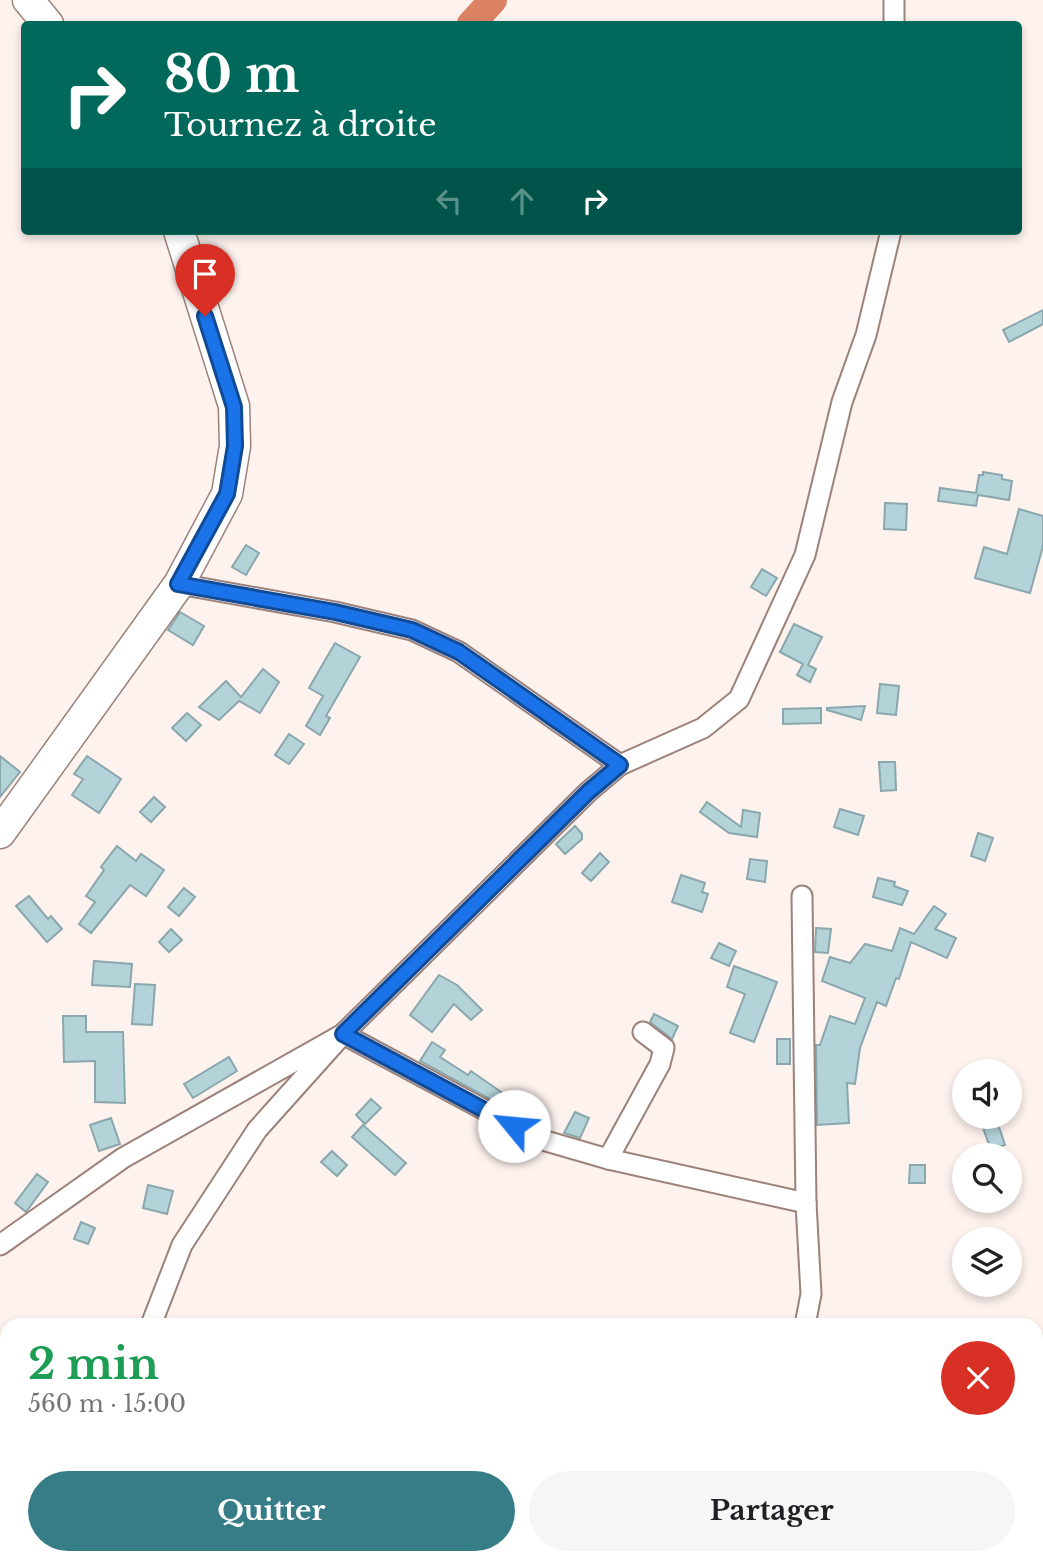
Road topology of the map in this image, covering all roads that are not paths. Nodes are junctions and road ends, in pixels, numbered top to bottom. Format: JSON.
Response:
{"nodes":[{"id":1,"x":28,"y":0,"type":"edge"},
{"id":2,"x":894,"y":0,"type":"edge"},
{"id":3,"x":46,"y":21,"type":"edge"},
{"id":4,"x":894,"y":21,"type":"edge"},
{"id":5,"x":179,"y":235,"type":"edge"},
{"id":6,"x":890,"y":235,"type":"edge"},
{"id":7,"x":178,"y":584,"type":"junction"},
{"id":8,"x":620,"y":765,"type":"junction"},
{"id":9,"x":0,"y":832,"type":"edge"},
{"id":10,"x":802,"y":896,"type":"dead end"},
{"id":11,"x":643,"y":1032,"type":"dead end"},
{"id":12,"x":343,"y":1034,"type":"junction"},
{"id":13,"x":608,"y":1159,"type":"junction"},
{"id":14,"x":806,"y":1203,"type":"junction"},
{"id":15,"x":0,"y":1245,"type":"edge"},
{"id":16,"x":154,"y":1318,"type":"edge"},
{"id":17,"x":807,"y":1318,"type":"edge"}],
"edges":[{"from":1,"to":3,"type":"main road"},
{"from":2,"to":4,"type":"street"},
{"from":5,"to":7,"type":"main road"},
{"from":6,"to":8,"type":"street"},
{"from":7,"to":8,"type":"street"},
{"from":7,"to":9,"type":"main road"},
{"from":8,"to":12,"type":"street"},
{"from":10,"to":14,"type":"street"},
{"from":11,"to":13,"type":"street"},
{"from":12,"to":13,"type":"street"},
{"from":12,"to":15,"type":"street"},
{"from":12,"to":16,"type":"street"},
{"from":13,"to":14,"type":"street"},
{"from":14,"to":17,"type":"street"}]}
